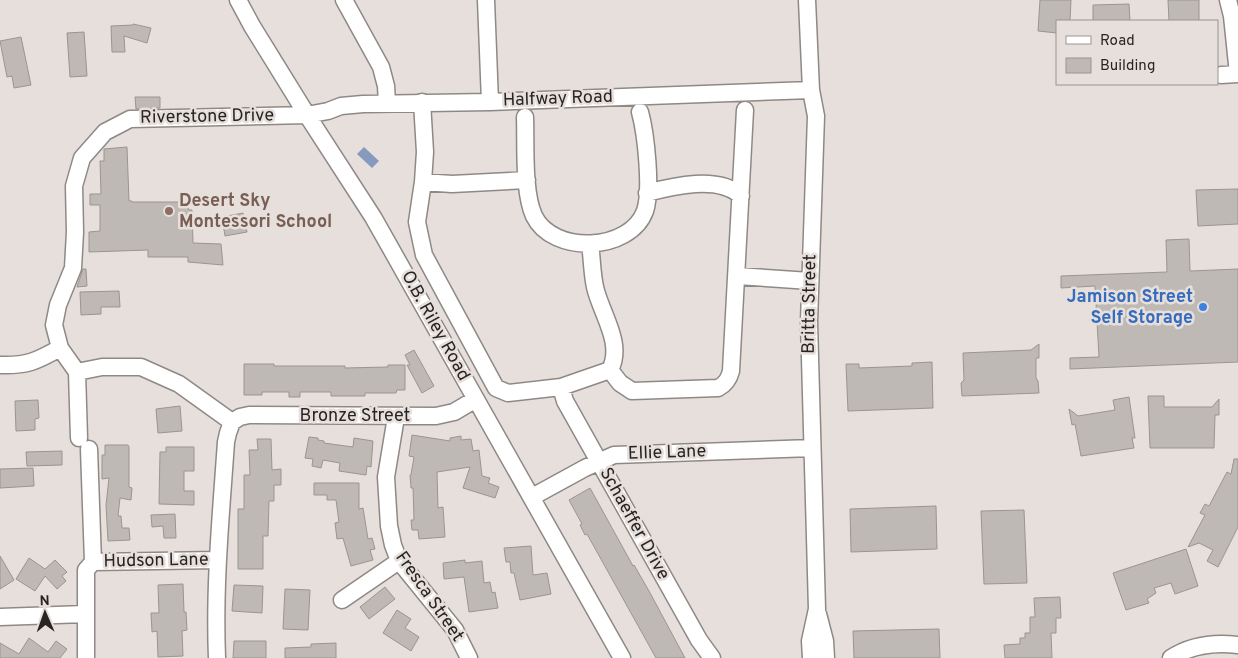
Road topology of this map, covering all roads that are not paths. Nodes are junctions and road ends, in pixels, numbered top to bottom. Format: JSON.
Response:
{"nodes":[{"id":1,"x":238,"y":0,"type":"edge"},
{"id":2,"x":344,"y":0,"type":"edge"},
{"id":3,"x":486,"y":0,"type":"edge"},
{"id":4,"x":807,"y":0,"type":"edge"},
{"id":5,"x":1228,"y":0,"type":"edge"},
{"id":6,"x":1232,"y":74,"type":"edge"},
{"id":7,"x":810,"y":90,"type":"junction"},
{"id":8,"x":422,"y":102,"type":"junction"},
{"id":9,"x":490,"y":102,"type":"junction"},
{"id":10,"x":387,"y":103,"type":"junction"},
{"id":11,"x":745,"y":110,"type":"dead end"},
{"id":12,"x":640,"y":112,"type":"dead end"},
{"id":13,"x":307,"y":115,"type":"junction"},
{"id":14,"x":525,"y":117,"type":"dead end"},
{"id":15,"x":527,"y":180,"type":"junction"},
{"id":16,"x":423,"y":182,"type":"junction"},
{"id":17,"x":647,"y":193,"type":"junction"},
{"id":18,"x":741,"y":196,"type":"junction"},
{"id":19,"x":590,"y":244,"type":"junction"},
{"id":20,"x":737,"y":276,"type":"junction"},
{"id":21,"x":810,"y":281,"type":"junction"},
{"id":22,"x":60,"y":348,"type":"junction"},
{"id":23,"x":0,"y":365,"type":"edge"},
{"id":24,"x":610,"y":370,"type":"junction"},
{"id":25,"x":76,"y":372,"type":"junction"},
{"id":26,"x":561,"y":387,"type":"junction"},
{"id":27,"x":476,"y":399,"type":"junction"},
{"id":28,"x":396,"y":417,"type":"junction"},
{"id":29,"x":232,"y":422,"type":"junction"},
{"id":30,"x":812,"y":448,"type":"junction"},
{"id":31,"x":599,"y":462,"type":"junction"},
{"id":32,"x":532,"y":497,"type":"junction"},
{"id":33,"x":218,"y":560,"type":"junction"},
{"id":34,"x":399,"y":561,"type":"junction"},
{"id":35,"x":93,"y":562,"type":"junction"},
{"id":36,"x":342,"y":600,"type":"dead end"},
{"id":37,"x":817,"y":609,"type":"junction"},
{"id":38,"x":85,"y":614,"type":"junction"},
{"id":39,"x":0,"y":618,"type":"edge"},
{"id":40,"x":1238,"y":645,"type":"edge"},
{"id":41,"x":86,"y":658,"type":"edge"},
{"id":42,"x":217,"y":658,"type":"edge"},
{"id":43,"x":469,"y":658,"type":"edge"},
{"id":44,"x":622,"y":658,"type":"edge"},
{"id":45,"x":712,"y":658,"type":"edge"},
{"id":46,"x":811,"y":658,"type":"edge"},
{"id":47,"x":826,"y":658,"type":"edge"},
{"id":48,"x":1171,"y":658,"type":"edge"}],
"edges":[{"from":1,"to":13,"type":"street","name":"O.B. Riley Road"},
{"from":2,"to":10,"type":"street"},
{"from":3,"to":9,"type":"street"},
{"from":4,"to":7,"type":"street","name":"Britta Street"},
{"from":5,"to":6,"type":"street"},
{"from":7,"to":9,"type":"street","name":"Halfway Road"},
{"from":7,"to":21,"type":"street","name":"Britta Street"},
{"from":8,"to":9,"type":"street","name":"Halfway Road"},
{"from":8,"to":10,"type":"street","name":"Halfway Road"},
{"from":8,"to":16,"type":"street"},
{"from":10,"to":13,"type":"street","name":"Halfway Road"},
{"from":11,"to":18,"type":"street"},
{"from":12,"to":17,"type":"street"},
{"from":13,"to":22,"type":"street","name":"Riverstone Drive"},
{"from":13,"to":27,"type":"street","name":"O.B. Riley Road"},
{"from":14,"to":15,"type":"street"},
{"from":15,"to":16,"type":"street"},
{"from":15,"to":19,"type":"street"},
{"from":16,"to":26,"type":"street"},
{"from":17,"to":18,"type":"street"},
{"from":17,"to":19,"type":"street"},
{"from":18,"to":20,"type":"street"},
{"from":19,"to":24,"type":"street"},
{"from":20,"to":21,"type":"street"},
{"from":20,"to":24,"type":"street"},
{"from":21,"to":30,"type":"street","name":"Britta Street"},
{"from":22,"to":23,"type":"street"},
{"from":22,"to":25,"type":"street","name":"Riverstone Drive"},
{"from":24,"to":26,"type":"street"},
{"from":25,"to":29,"type":"street"},
{"from":25,"to":35,"type":"street"},
{"from":26,"to":31,"type":"street","name":"Schaeffer Drive"},
{"from":27,"to":28,"type":"street","name":"Bronze Street"},
{"from":27,"to":32,"type":"street","name":"O.B. Riley Road"},
{"from":28,"to":29,"type":"street","name":"Bronze Street"},
{"from":28,"to":34,"type":"street","name":"Fresca Street"},
{"from":29,"to":33,"type":"street"},
{"from":30,"to":31,"type":"street","name":"Ellie Lane"},
{"from":30,"to":37,"type":"street","name":"Britta Street"},
{"from":31,"to":32,"type":"street","name":"Ellie Lane"},
{"from":31,"to":45,"type":"street","name":"Schaeffer Drive"},
{"from":32,"to":44,"type":"street","name":"O.B. Riley Road"},
{"from":33,"to":35,"type":"street","name":"Hudson Lane"},
{"from":33,"to":42,"type":"street"},
{"from":34,"to":36,"type":"street"},
{"from":34,"to":43,"type":"street","name":"Fresca Street"},
{"from":35,"to":38,"type":"street"},
{"from":37,"to":46,"type":"street","name":"Britta Street"},
{"from":37,"to":47,"type":"street","name":"Britta Street"},
{"from":38,"to":39,"type":"street"},
{"from":38,"to":41,"type":"street"},
{"from":40,"to":48,"type":"street"}]}
